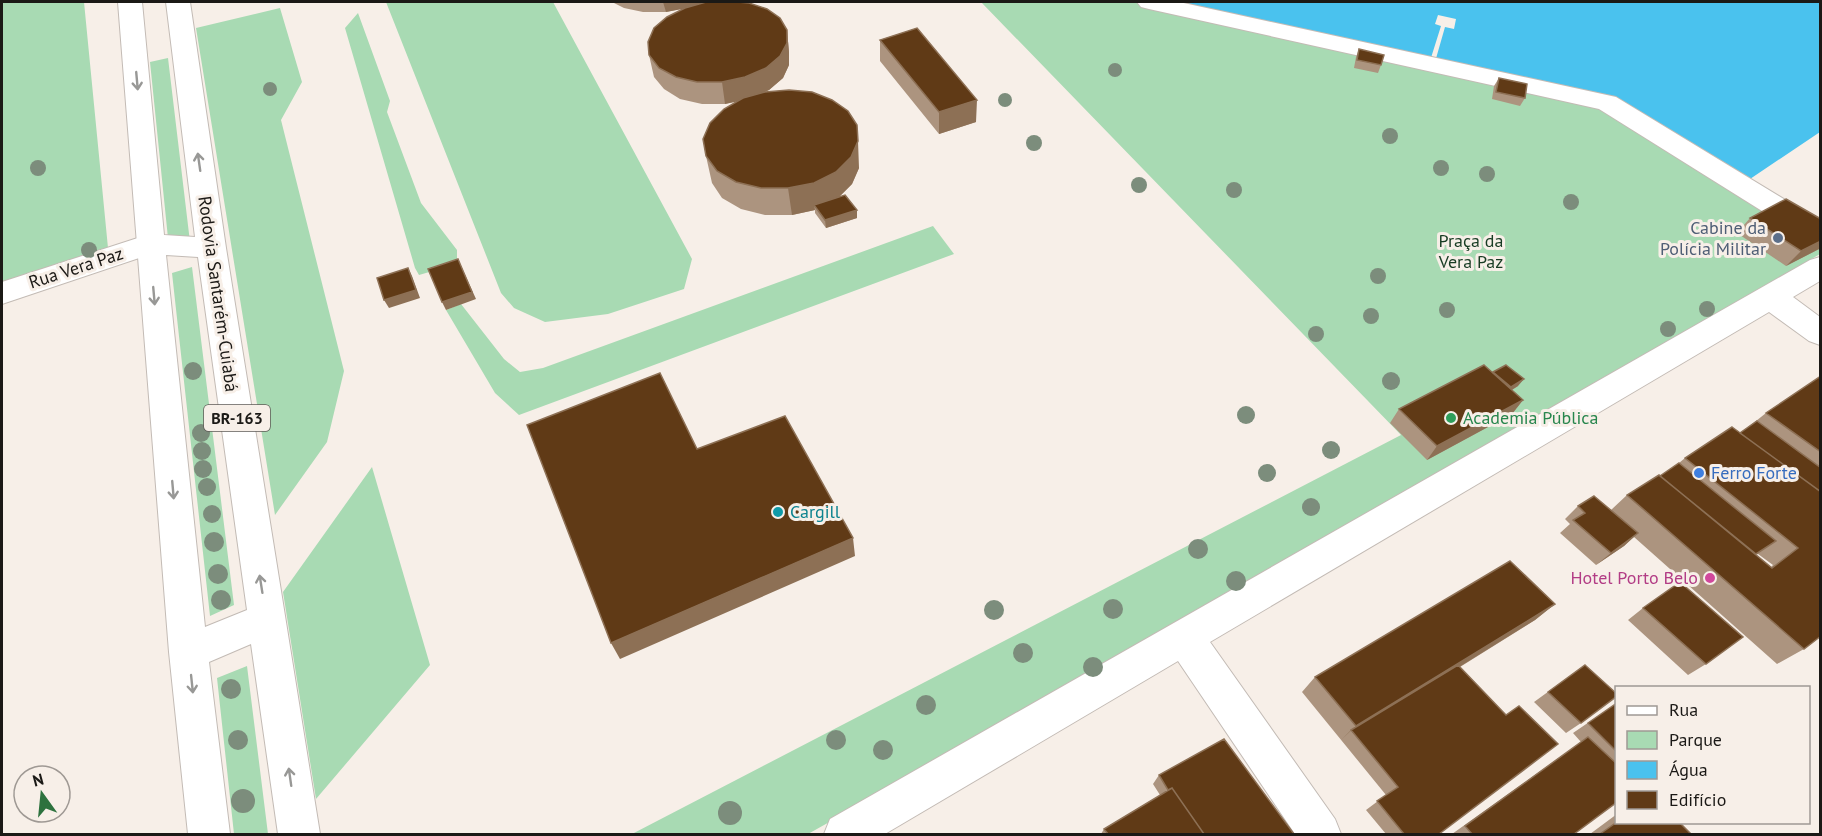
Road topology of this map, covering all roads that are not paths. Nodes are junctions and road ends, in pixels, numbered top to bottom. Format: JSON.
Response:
{"nodes":[{"id":1,"x":130,"y":2,"type":"edge"},
{"id":2,"x":1149,"y":2,"type":"edge"},
{"id":3,"x":161,"y":25,"type":"edge"},
{"id":4,"x":1821,"y":234,"type":"edge"},
{"id":5,"x":150,"y":244,"type":"junction"},
{"id":6,"x":211,"y":248,"type":"junction"},
{"id":7,"x":1821,"y":268,"type":"edge"},
{"id":8,"x":2,"y":293,"type":"edge"},
{"id":9,"x":1771,"y":297,"type":"junction"},
{"id":10,"x":1821,"y":333,"type":"edge"},
{"id":11,"x":267,"y":619,"type":"junction"},
{"id":12,"x":1184,"y":638,"type":"junction"},
{"id":13,"x":188,"y":652,"type":"junction"},
{"id":14,"x":209,"y":834,"type":"edge"},
{"id":15,"x":299,"y":834,"type":"edge"},
{"id":16,"x":845,"y":834,"type":"edge"},
{"id":17,"x":1320,"y":834,"type":"edge"}],
"edges":[{"from":1,"to":3,"type":"main road","name":"Rodovia Santarém-Cuiabá","number":"BR-163"},
{"from":2,"to":4,"type":"main road"},
{"from":3,"to":5,"type":"main road","name":"Rodovia Santarém-Cuiabá","number":"BR-163","one_way":true},
{"from":6,"to":3,"type":"main road","name":"Rodovia Santarém-Cuiabá","number":"BR-163","one_way":true},
{"from":5,"to":6,"type":"main road"},
{"from":5,"to":8,"type":"main road","name":"Rua Vera Paz"},
{"from":5,"to":13,"type":"main road","name":"Rodovia Santarém-Cuiabá","number":"BR-163","one_way":true},
{"from":11,"to":6,"type":"main road","name":"Rodovia Santarém-Cuiabá","number":"BR-163","one_way":true},
{"from":7,"to":9,"type":"main road"},
{"from":9,"to":10,"type":"main road"},
{"from":9,"to":12,"type":"main road"},
{"from":11,"to":13,"type":"main road"},
{"from":15,"to":11,"type":"main road","name":"Rodovia Santarém-Cuiabá","number":"BR-163","one_way":true},
{"from":12,"to":16,"type":"main road"},
{"from":12,"to":17,"type":"main road"},
{"from":13,"to":14,"type":"main road","name":"Rodovia Santarém-Cuiabá","number":"BR-163","one_way":true}]}
